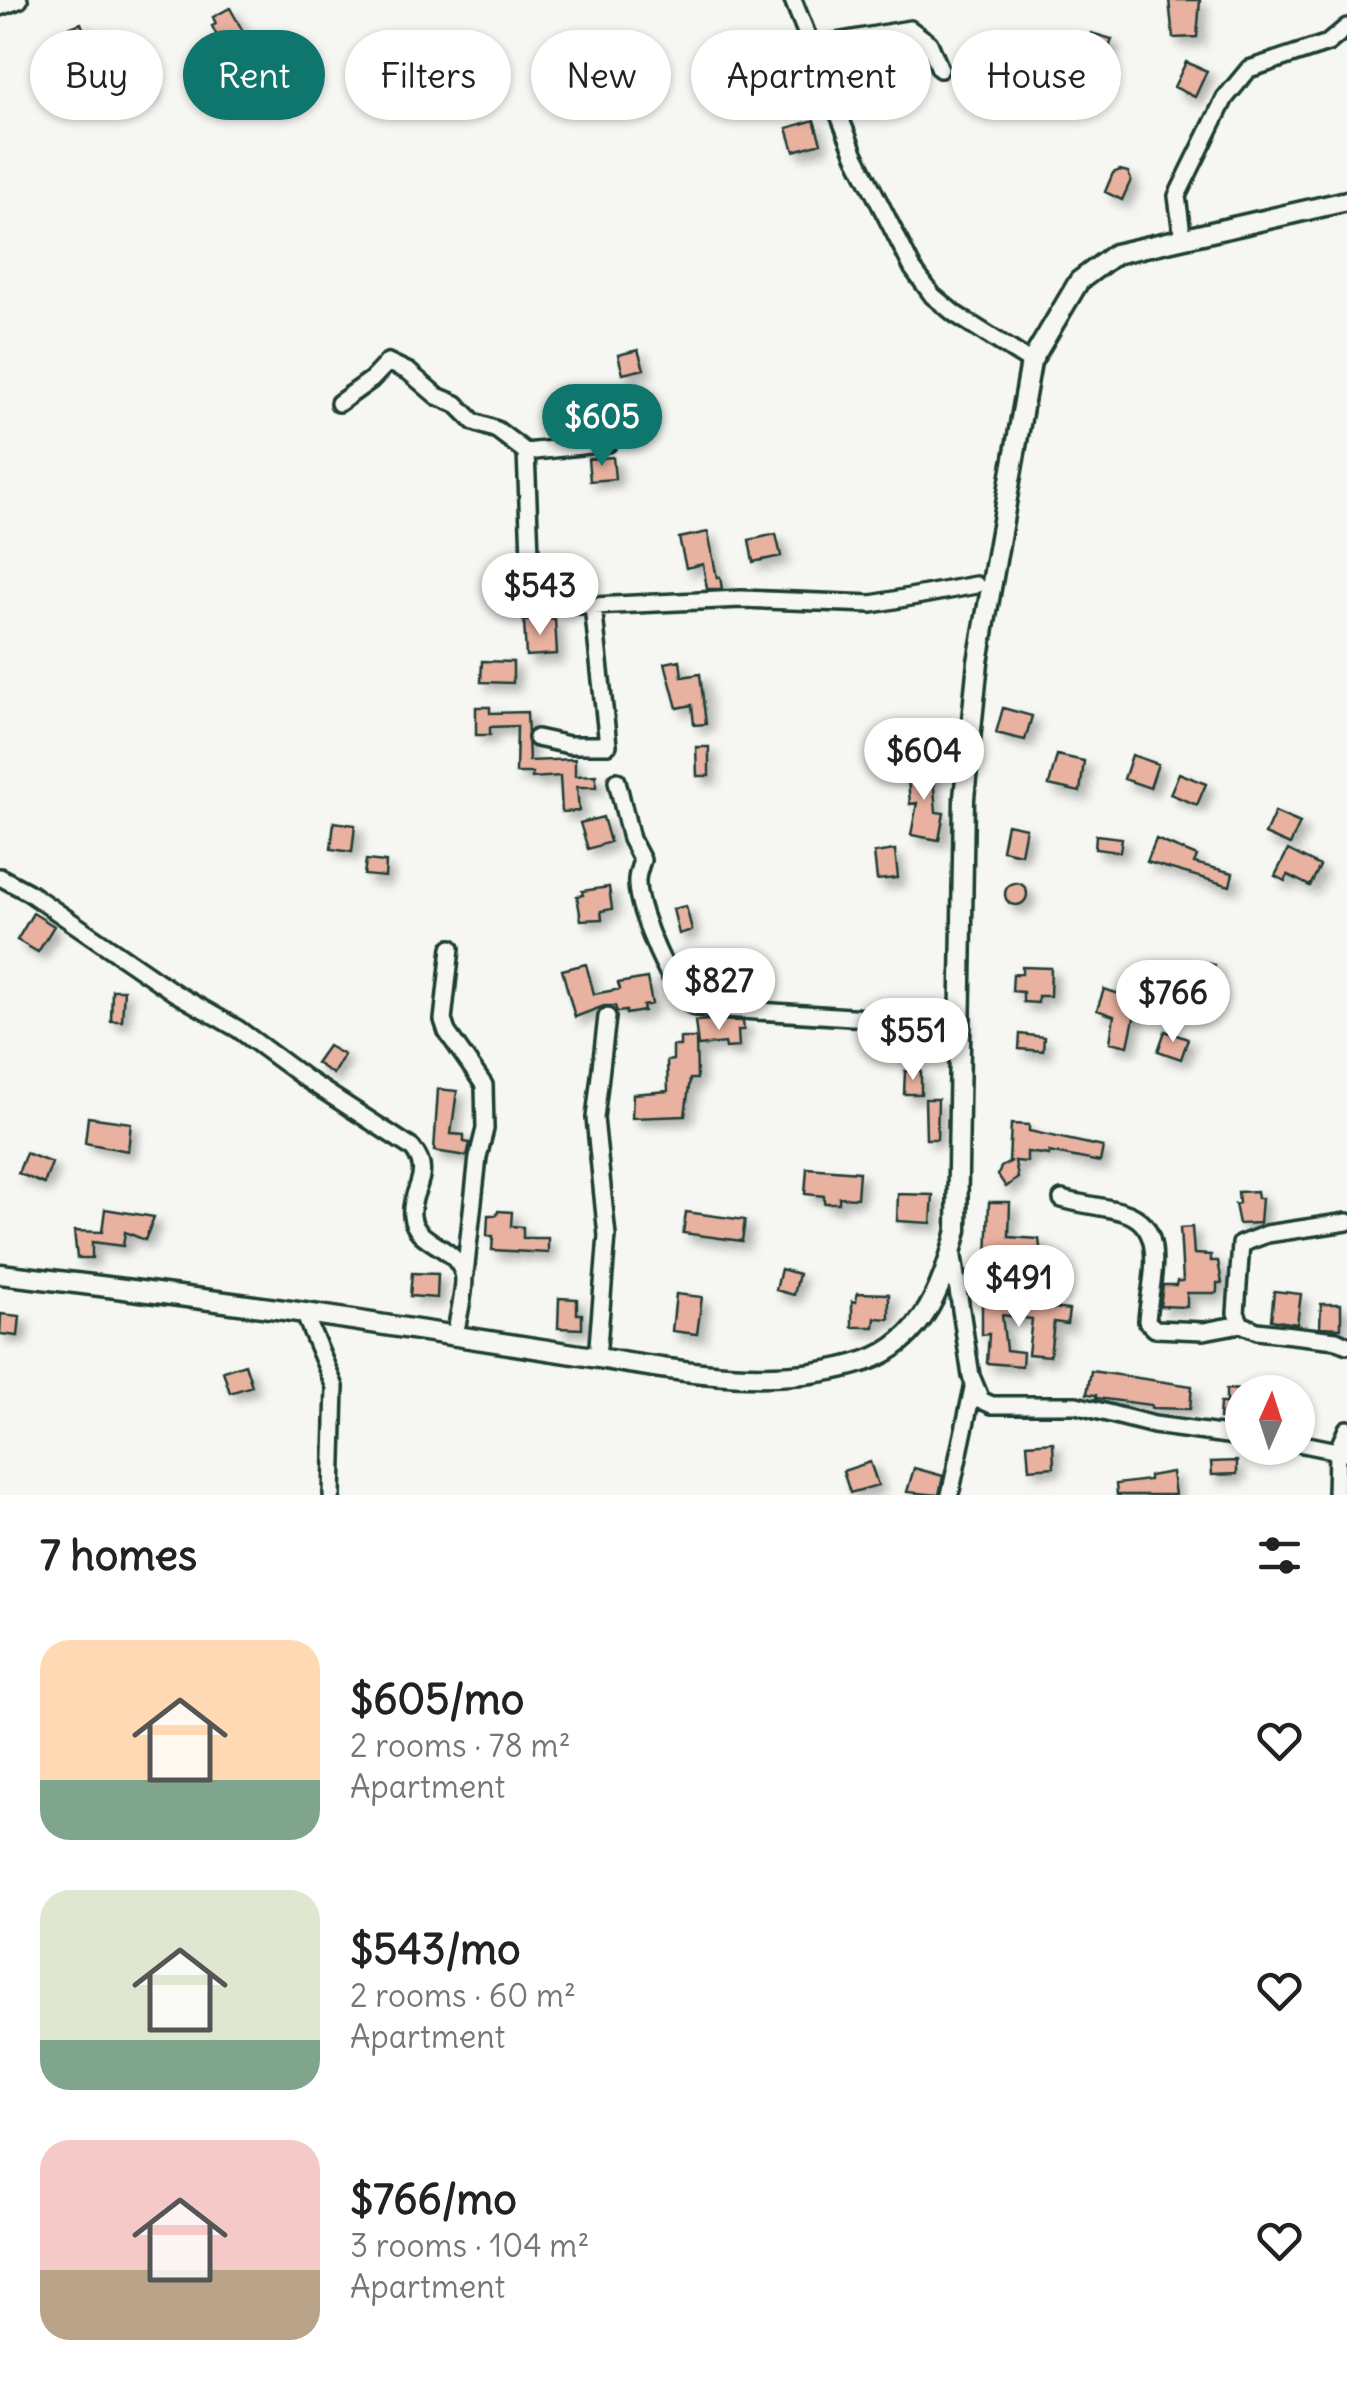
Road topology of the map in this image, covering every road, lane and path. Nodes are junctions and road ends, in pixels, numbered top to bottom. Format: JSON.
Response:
{"nodes":[{"id":1,"x":19,"y":0,"type":"edge"},
{"id":2,"x":793,"y":0,"type":"edge"},
{"id":3,"x":0,"y":7,"type":"edge"},
{"id":4,"x":1347,"y":27,"type":"edge"},
{"id":5,"x":931,"y":47,"type":"edge"},
{"id":6,"x":940,"y":69,"type":"dead end"},
{"id":7,"x":1347,"y":201,"type":"edge"},
{"id":8,"x":1181,"y":226,"type":"dead end"},
{"id":9,"x":1031,"y":362,"type":"junction"},
{"id":10,"x":339,"y":403,"type":"dead end"},
{"id":11,"x":976,"y":585,"type":"dead end"},
{"id":12,"x":588,"y":605,"type":"dead end"},
{"id":13,"x":537,"y":738,"type":"dead end"},
{"id":14,"x":616,"y":781,"type":"dead end"},
{"id":15,"x":0,"y":877,"type":"edge"},
{"id":16,"x":451,"y":948,"type":"dead end"},
{"id":17,"x":608,"y":1017,"type":"dead end"},
{"id":18,"x":959,"y":1024,"type":"junction"},
{"id":19,"x":1062,"y":1199,"type":"dead end"},
{"id":20,"x":1347,"y":1222,"type":"edge"},
{"id":21,"x":952,"y":1250,"type":"junction"},
{"id":22,"x":0,"y":1274,"type":"edge"},
{"id":23,"x":465,"y":1276,"type":"junction"},
{"id":24,"x":304,"y":1313,"type":"junction"},
{"id":25,"x":1242,"y":1324,"type":"junction"},
{"id":26,"x":454,"y":1336,"type":"junction"},
{"id":27,"x":1347,"y":1345,"type":"edge"},
{"id":28,"x":597,"y":1358,"type":"junction"},
{"id":29,"x":974,"y":1388,"type":"junction"},
{"id":30,"x":1347,"y":1428,"type":"edge"},
{"id":31,"x":1225,"y":1435,"type":"edge"},
{"id":32,"x":1315,"y":1445,"type":"edge"},
{"id":33,"x":1342,"y":1451,"type":"edge"},
{"id":34,"x":332,"y":1495,"type":"edge"},
{"id":35,"x":950,"y":1495,"type":"edge"},
{"id":36,"x":1336,"y":1495,"type":"edge"}],
"edges":[{"from":1,"to":3,"type":"street"},
{"from":2,"to":9,"type":"street"},
{"from":4,"to":8,"type":"street"},
{"from":5,"to":6,"type":"street"},
{"from":7,"to":9,"type":"street"},
{"from":9,"to":18,"type":"street"},
{"from":10,"to":12,"type":"street"},
{"from":11,"to":13,"type":"street"},
{"from":14,"to":18,"type":"street"},
{"from":15,"to":23,"type":"street"},
{"from":16,"to":23,"type":"street"},
{"from":17,"to":28,"type":"street"},
{"from":18,"to":21,"type":"street"},
{"from":19,"to":25,"type":"street"},
{"from":20,"to":25,"type":"street"},
{"from":21,"to":28,"type":"street"},
{"from":21,"to":29,"type":"street"},
{"from":22,"to":24,"type":"street"},
{"from":23,"to":26,"type":"street"},
{"from":24,"to":26,"type":"street"},
{"from":24,"to":34,"type":"street"},
{"from":25,"to":27,"type":"street"},
{"from":26,"to":28,"type":"street"},
{"from":29,"to":31,"type":"street"},
{"from":29,"to":35,"type":"street"},
{"from":30,"to":33,"type":"street"},
{"from":32,"to":33,"type":"street"},
{"from":33,"to":36,"type":"street"}]}
